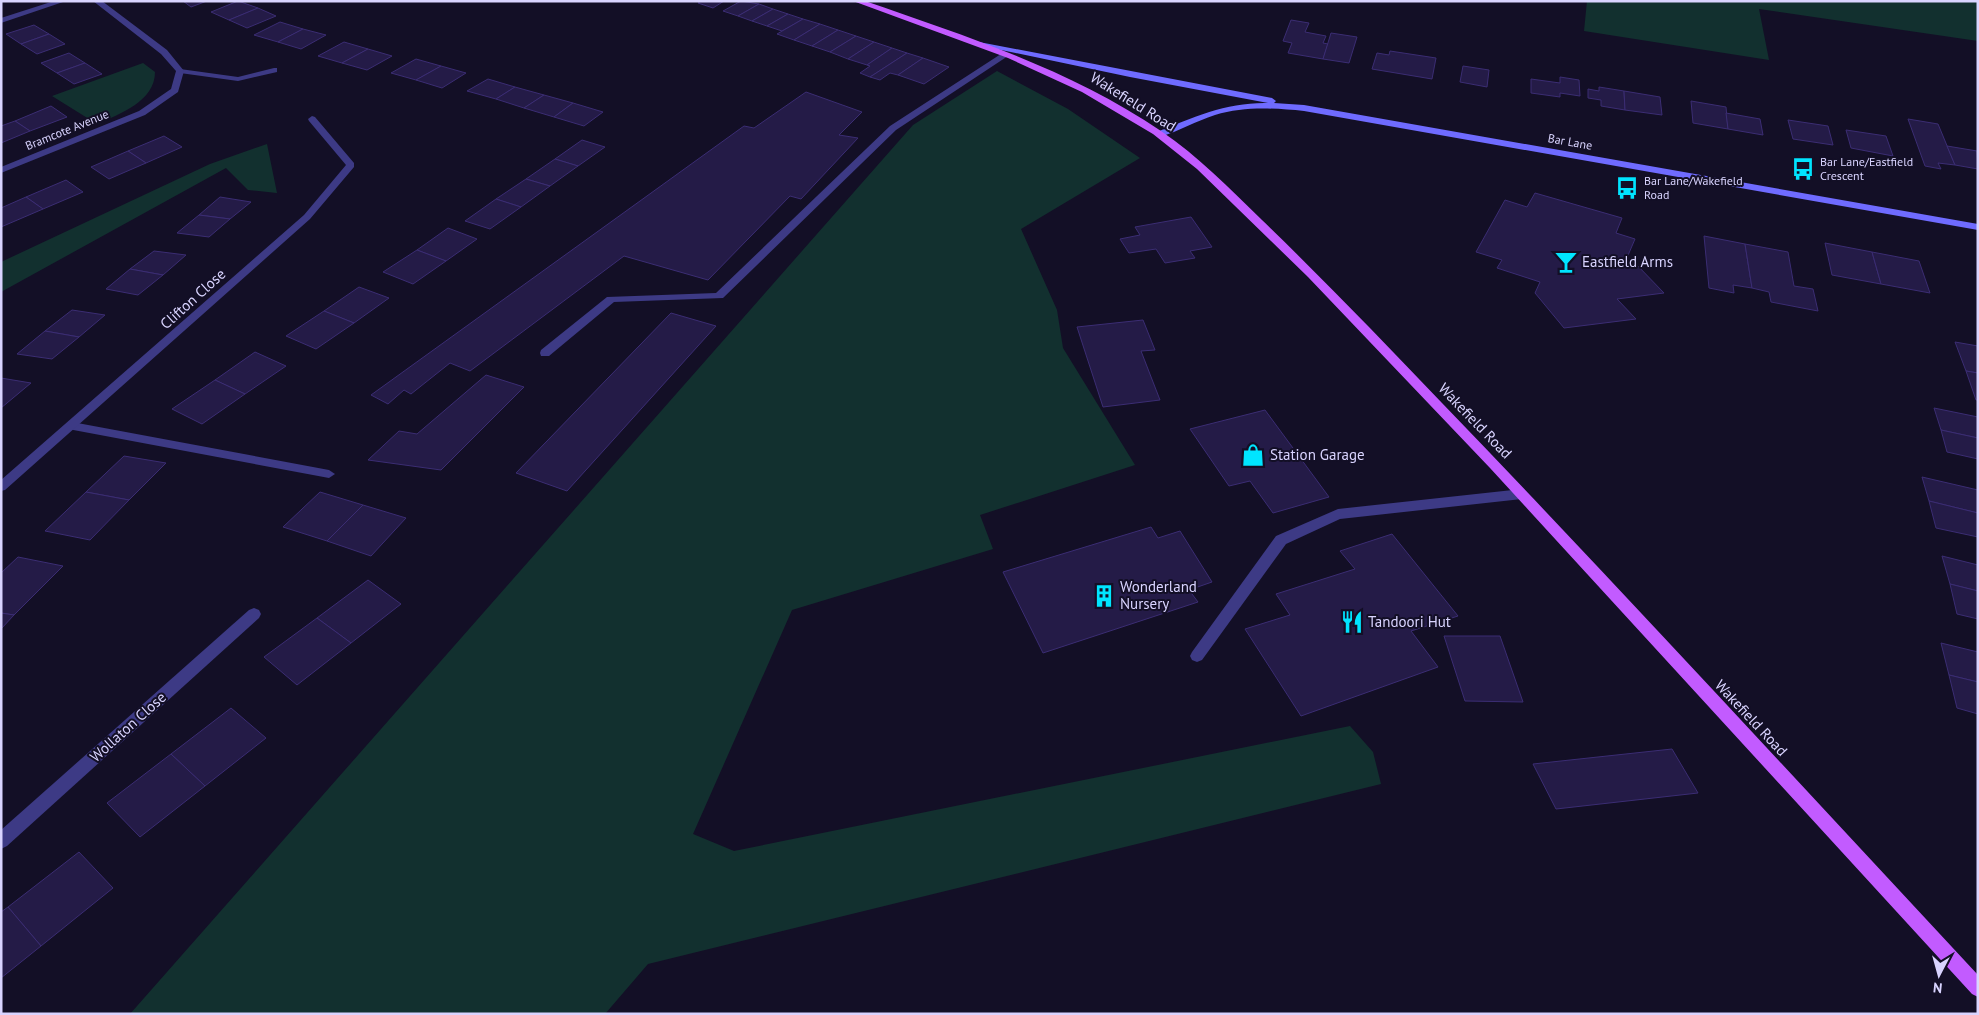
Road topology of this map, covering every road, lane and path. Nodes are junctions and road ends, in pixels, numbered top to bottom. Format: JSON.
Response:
{"nodes":[{"id":1,"x":62,"y":1,"type":"edge"},
{"id":2,"x":97,"y":1,"type":"edge"},
{"id":3,"x":857,"y":1,"type":"edge"},
{"id":4,"x":1,"y":21,"type":"edge"},
{"id":5,"x":982,"y":44,"type":"junction"},
{"id":6,"x":1006,"y":54,"type":"junction"},
{"id":7,"x":274,"y":70,"type":"dead end"},
{"id":8,"x":180,"y":71,"type":"junction"},
{"id":9,"x":1304,"y":108,"type":"junction"},
{"id":10,"x":312,"y":119,"type":"dead end"},
{"id":11,"x":1160,"y":134,"type":"junction"},
{"id":12,"x":1,"y":170,"type":"edge"},
{"id":13,"x":1978,"y":227,"type":"edge"},
{"id":14,"x":545,"y":353,"type":"dead end"},
{"id":15,"x":72,"y":426,"type":"junction"},
{"id":16,"x":329,"y":474,"type":"dead end"},
{"id":17,"x":1,"y":487,"type":"edge"},
{"id":18,"x":1522,"y":494,"type":"junction"},
{"id":19,"x":254,"y":614,"type":"dead end"},
{"id":20,"x":1197,"y":656,"type":"dead end"},
{"id":21,"x":1,"y":841,"type":"edge"},
{"id":22,"x":1978,"y":988,"type":"edge"}],
"edges":[{"from":1,"to":4,"type":"street"},
{"from":2,"to":8,"type":"street"},
{"from":3,"to":5,"type":"main road","name":"Wakefield Road"},
{"from":5,"to":6,"type":"main road","name":"Wakefield Road"},
{"from":5,"to":9,"type":"main road"},
{"from":6,"to":11,"type":"main road","name":"Wakefield Road"},
{"from":6,"to":14,"type":"street"},
{"from":7,"to":8,"type":"street"},
{"from":8,"to":12,"type":"street","name":"Bramcote Avenue"},
{"from":9,"to":11,"type":"main road","name":"Bar Lane"},
{"from":9,"to":13,"type":"main road","name":"Bar Lane"},
{"from":10,"to":15,"type":"street","name":"Clifton Close"},
{"from":11,"to":18,"type":"main road","name":"Wakefield Road"},
{"from":15,"to":16,"type":"street"},
{"from":15,"to":17,"type":"street","name":"Clifton Close"},
{"from":18,"to":20,"type":"street"},
{"from":18,"to":22,"type":"main road","name":"Wakefield Road"},
{"from":19,"to":21,"type":"street","name":"Wollaton Close"}]}
